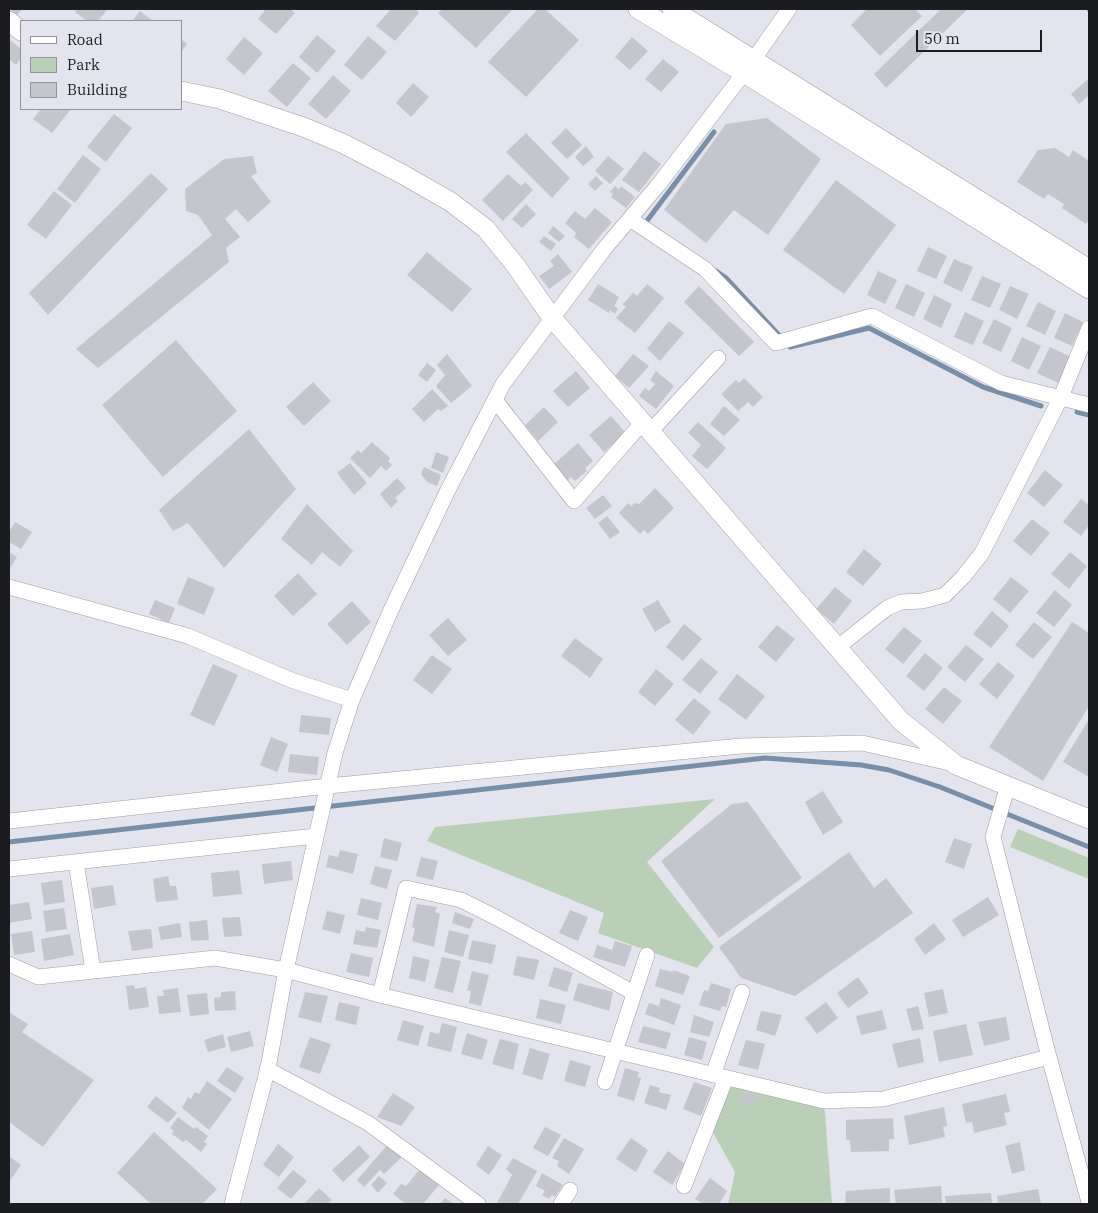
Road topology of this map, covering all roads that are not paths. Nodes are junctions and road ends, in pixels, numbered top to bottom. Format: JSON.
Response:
{"nodes":[{"id":1,"x":638,"y":9,"type":"edge"},
{"id":2,"x":789,"y":9,"type":"edge"},
{"id":3,"x":684,"y":12,"type":"edge"},
{"id":4,"x":9,"y":21,"type":"edge"},
{"id":5,"x":20,"y":30,"type":"edge"},
{"id":6,"x":749,"y":66,"type":"junction"},
{"id":7,"x":182,"y":91,"type":"edge"},
{"id":8,"x":630,"y":219,"type":"junction"},
{"id":9,"x":1089,"y":269,"type":"edge"},
{"id":10,"x":1089,"y":289,"type":"edge"},
{"id":11,"x":552,"y":318,"type":"junction"},
{"id":12,"x":1089,"y":328,"type":"edge"},
{"id":13,"x":718,"y":358,"type":"dead end"},
{"id":14,"x":1061,"y":397,"type":"junction"},
{"id":15,"x":495,"y":400,"type":"junction"},
{"id":16,"x":1089,"y":405,"type":"edge"},
{"id":17,"x":646,"y":427,"type":"junction"},
{"id":18,"x":9,"y":587,"type":"edge"},
{"id":19,"x":838,"y":647,"type":"junction"},
{"id":20,"x":352,"y":700,"type":"junction"},
{"id":21,"x":956,"y":764,"type":"junction"},
{"id":22,"x":327,"y":789,"type":"junction"},
{"id":23,"x":1006,"y":793,"type":"junction"},
{"id":24,"x":1089,"y":819,"type":"edge"},
{"id":25,"x":9,"y":821,"type":"edge"},
{"id":26,"x":318,"y":830,"type":"junction"},
{"id":27,"x":76,"y":862,"type":"junction"},
{"id":28,"x":9,"y":869,"type":"edge"},
{"id":29,"x":647,"y":955,"type":"dead end"},
{"id":30,"x":9,"y":964,"type":"edge"},
{"id":31,"x":286,"y":970,"type":"junction"},
{"id":32,"x":93,"y":971,"type":"junction"},
{"id":33,"x":742,"y":992,"type":"dead end"},
{"id":34,"x":634,"y":993,"type":"junction"},
{"id":35,"x":380,"y":995,"type":"junction"},
{"id":36,"x":614,"y":1051,"type":"junction"},
{"id":37,"x":1049,"y":1057,"type":"junction"},
{"id":38,"x":267,"y":1069,"type":"junction"},
{"id":39,"x":720,"y":1076,"type":"junction"},
{"id":40,"x":604,"y":1082,"type":"dead end"},
{"id":41,"x":684,"y":1186,"type":"dead end"},
{"id":42,"x":570,"y":1190,"type":"dead end"},
{"id":43,"x":1089,"y":1202,"type":"edge"},
{"id":44,"x":232,"y":1204,"type":"edge"},
{"id":45,"x":478,"y":1204,"type":"edge"},
{"id":46,"x":561,"y":1204,"type":"edge"}],
"edges":[{"from":1,"to":6,"type":"street"},
{"from":2,"to":6,"type":"street"},
{"from":3,"to":6,"type":"street"},
{"from":4,"to":5,"type":"street"},
{"from":6,"to":8,"type":"street"},
{"from":6,"to":9,"type":"street"},
{"from":6,"to":10,"type":"street"},
{"from":7,"to":11,"type":"street"},
{"from":8,"to":11,"type":"street"},
{"from":8,"to":14,"type":"street"},
{"from":11,"to":15,"type":"street"},
{"from":11,"to":17,"type":"street"},
{"from":12,"to":14,"type":"street"},
{"from":13,"to":17,"type":"street"},
{"from":14,"to":16,"type":"street"},
{"from":14,"to":19,"type":"street"},
{"from":15,"to":17,"type":"street"},
{"from":15,"to":20,"type":"street"},
{"from":17,"to":19,"type":"street"},
{"from":18,"to":20,"type":"street"},
{"from":19,"to":21,"type":"street"},
{"from":20,"to":22,"type":"street"},
{"from":21,"to":22,"type":"street"},
{"from":21,"to":23,"type":"street"},
{"from":22,"to":25,"type":"street"},
{"from":22,"to":26,"type":"street"},
{"from":23,"to":24,"type":"street"},
{"from":23,"to":37,"type":"street"},
{"from":26,"to":27,"type":"street"},
{"from":26,"to":31,"type":"street"},
{"from":27,"to":28,"type":"street"},
{"from":27,"to":32,"type":"street"},
{"from":29,"to":34,"type":"street"},
{"from":30,"to":32,"type":"street"},
{"from":31,"to":32,"type":"street"},
{"from":31,"to":35,"type":"street"},
{"from":31,"to":38,"type":"street"},
{"from":33,"to":39,"type":"street"},
{"from":34,"to":35,"type":"street"},
{"from":34,"to":36,"type":"street"},
{"from":35,"to":36,"type":"street"},
{"from":36,"to":39,"type":"street"},
{"from":36,"to":40,"type":"street"},
{"from":37,"to":39,"type":"street"},
{"from":37,"to":43,"type":"street"},
{"from":38,"to":44,"type":"street"},
{"from":38,"to":45,"type":"street"},
{"from":39,"to":41,"type":"street"},
{"from":42,"to":46,"type":"street"}]}
